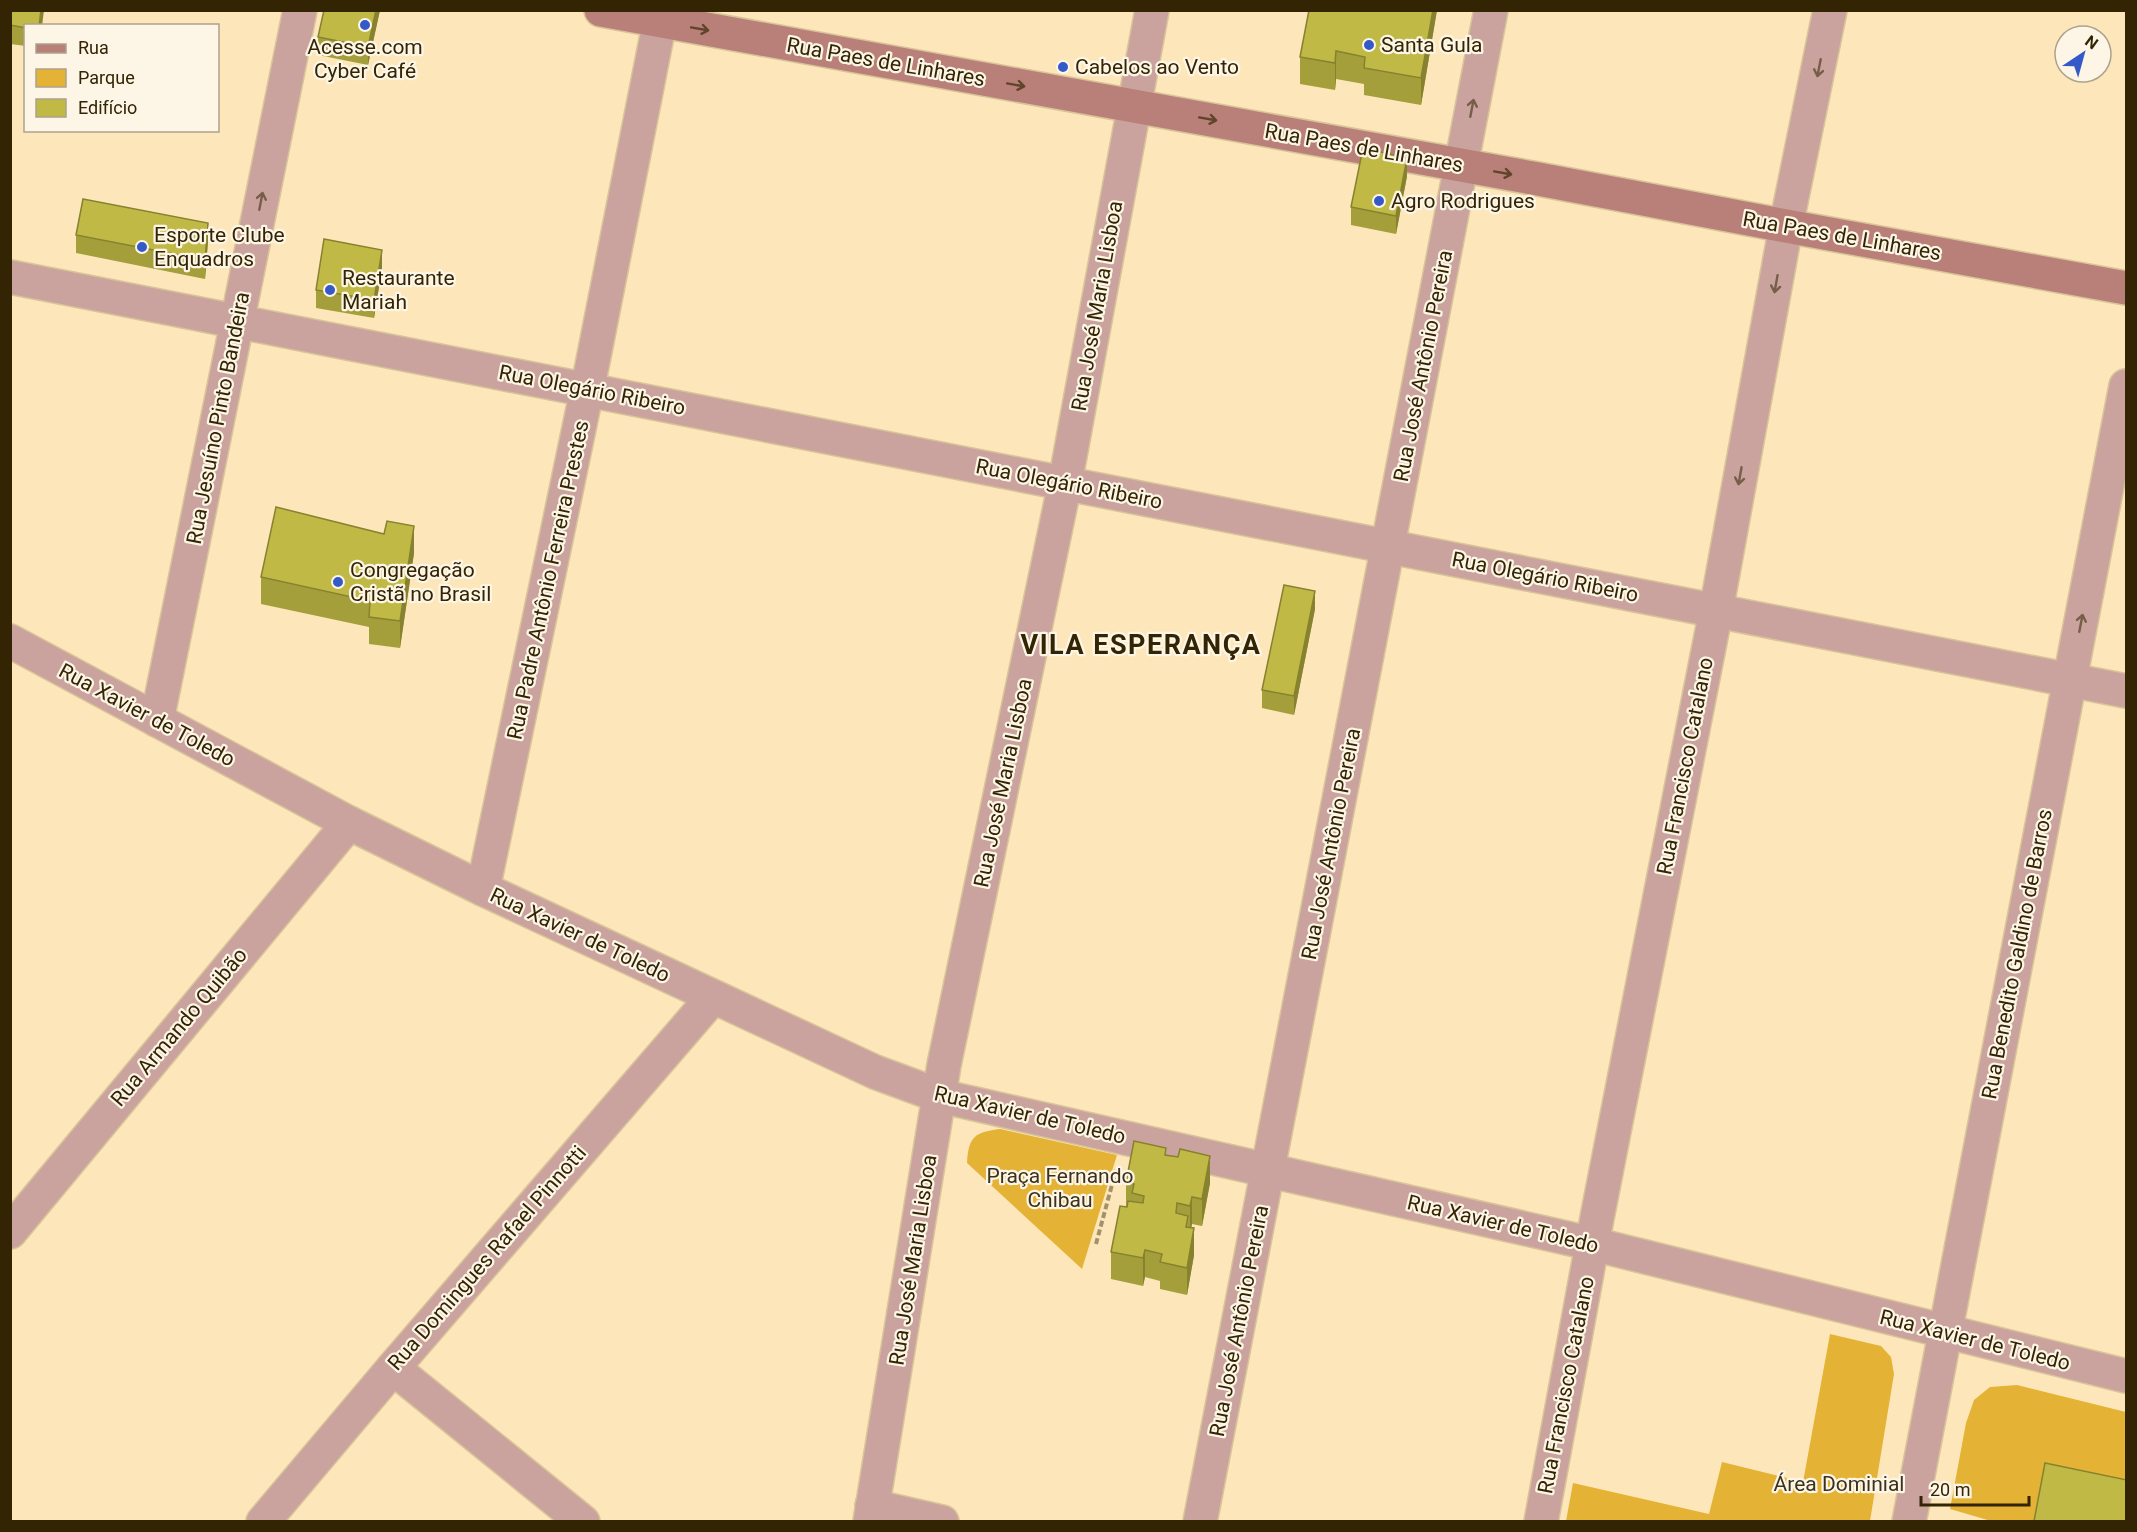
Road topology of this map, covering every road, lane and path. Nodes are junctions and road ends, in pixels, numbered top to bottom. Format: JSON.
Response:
{"nodes":[{"id":1,"x":300,"y":10,"type":"edge"},
{"id":2,"x":601,"y":10,"type":"edge"},
{"id":3,"x":1152,"y":10,"type":"edge"},
{"id":4,"x":1491,"y":10,"type":"edge"},
{"id":5,"x":1830,"y":10,"type":"edge"},
{"id":6,"x":661,"y":16,"type":"edge"},
{"id":7,"x":1134,"y":106,"type":"junction"},
{"id":8,"x":1461,"y":166,"type":"junction"},
{"id":9,"x":1786,"y":226,"type":"junction"},
{"id":10,"x":10,"y":277,"type":"edge"},
{"id":11,"x":2127,"y":288,"type":"edge"},
{"id":12,"x":237,"y":321,"type":"junction"},
{"id":13,"x":2127,"y":386,"type":"edge"},
{"id":14,"x":587,"y":390,"type":"junction"},
{"id":15,"x":1065,"y":483,"type":"junction"},
{"id":16,"x":1388,"y":547,"type":"junction"},
{"id":17,"x":1716,"y":611,"type":"junction"},
{"id":18,"x":10,"y":641,"type":"edge"},
{"id":19,"x":2070,"y":680,"type":"junction"},
{"id":20,"x":2127,"y":691,"type":"edge"},
{"id":21,"x":157,"y":720,"type":"junction"},
{"id":22,"x":349,"y":823,"type":"junction"},
{"id":23,"x":483,"y":889,"type":"junction"},
{"id":24,"x":713,"y":997,"type":"junction"},
{"id":25,"x":940,"y":1096,"type":"junction"},
{"id":26,"x":1125,"y":1138,"type":"junction"},
{"id":27,"x":1268,"y":1169,"type":"junction"},
{"id":28,"x":10,"y":1232,"type":"edge"},
{"id":29,"x":1096,"y":1244,"type":"dead end"},
{"id":30,"x":1593,"y":1244,"type":"junction"},
{"id":31,"x":1945,"y":1333,"type":"junction"},
{"id":32,"x":393,"y":1368,"type":"junction"},
{"id":33,"x":2127,"y":1376,"type":"edge"},
{"id":34,"x":871,"y":1514,"type":"edge"},
{"id":35,"x":263,"y":1521,"type":"edge"},
{"id":36,"x":583,"y":1521,"type":"edge"},
{"id":37,"x":942,"y":1521,"type":"edge"},
{"id":38,"x":1200,"y":1521,"type":"edge"},
{"id":39,"x":1540,"y":1521,"type":"edge"},
{"id":40,"x":1908,"y":1521,"type":"edge"}],
"edges":[{"from":12,"to":1,"type":"street","name":"Rua Jesuíno Pinto Bandeira","one_way":true},
{"from":2,"to":6,"type":"street","name":"Rua Paes de Linhares"},
{"from":3,"to":7,"type":"street","name":"Rua José Maria Lisboa"},
{"from":8,"to":4,"type":"street","name":"Rua José Antônio Pereira","one_way":true},
{"from":5,"to":9,"type":"street","name":"Rua Francisco Catalano","one_way":true},
{"from":6,"to":7,"type":"street","name":"Rua Paes de Linhares","one_way":true},
{"from":6,"to":14,"type":"street","name":"Rua Padre Antônio Ferreira Prestes"},
{"from":7,"to":8,"type":"street","name":"Rua Paes de Linhares","one_way":true},
{"from":7,"to":15,"type":"street","name":"Rua José Maria Lisboa"},
{"from":8,"to":9,"type":"street","name":"Rua Paes de Linhares","one_way":true},
{"from":8,"to":16,"type":"street","name":"Rua José Antônio Pereira"},
{"from":9,"to":11,"type":"street","name":"Rua Paes de Linhares"},
{"from":9,"to":17,"type":"street","name":"Rua Francisco Catalano","one_way":true},
{"from":10,"to":12,"type":"street","name":"Rua Olegário Ribeiro"},
{"from":12,"to":14,"type":"street","name":"Rua Olegário Ribeiro"},
{"from":12,"to":21,"type":"street","name":"Rua Jesuíno Pinto Bandeira"},
{"from":19,"to":13,"type":"street","name":"Rua Benedito Galdino de Barros","one_way":true},
{"from":14,"to":15,"type":"street","name":"Rua Olegário Ribeiro"},
{"from":14,"to":23,"type":"street","name":"Rua Padre Antônio Ferreira Prestes"},
{"from":15,"to":16,"type":"street","name":"Rua Olegário Ribeiro"},
{"from":15,"to":25,"type":"street","name":"Rua José Maria Lisboa"},
{"from":16,"to":17,"type":"street","name":"Rua Olegário Ribeiro"},
{"from":16,"to":27,"type":"street","name":"Rua José Antônio Pereira"},
{"from":17,"to":19,"type":"street","name":"Rua Olegário Ribeiro"},
{"from":17,"to":30,"type":"street","name":"Rua Francisco Catalano"},
{"from":18,"to":21,"type":"street","name":"Rua Xavier de Toledo"},
{"from":19,"to":20,"type":"street","name":"Rua Olegário Ribeiro"},
{"from":19,"to":31,"type":"street","name":"Rua Benedito Galdino de Barros"},
{"from":21,"to":22,"type":"street","name":"Rua Xavier de Toledo"},
{"from":22,"to":23,"type":"street","name":"Rua Xavier de Toledo"},
{"from":22,"to":28,"type":"street","name":"Rua Armando Quibão"},
{"from":23,"to":24,"type":"street","name":"Rua Xavier de Toledo"},
{"from":24,"to":25,"type":"street","name":"Rua Xavier de Toledo"},
{"from":24,"to":32,"type":"street","name":"Rua Domingues Rafael Pinnotti"},
{"from":25,"to":26,"type":"street","name":"Rua Xavier de Toledo"},
{"from":25,"to":34,"type":"street","name":"Rua José Maria Lisboa"},
{"from":26,"to":27,"type":"street","name":"Rua Xavier de Toledo"},
{"from":26,"to":29,"type":"path"},
{"from":27,"to":30,"type":"street","name":"Rua Xavier de Toledo"},
{"from":27,"to":38,"type":"street","name":"Rua José Antônio Pereira"},
{"from":30,"to":31,"type":"street","name":"Rua Xavier de Toledo"},
{"from":30,"to":39,"type":"street","name":"Rua Francisco Catalano"},
{"from":31,"to":33,"type":"street","name":"Rua Xavier de Toledo"},
{"from":31,"to":40,"type":"street","name":"Rua Benedito Galdino de Barros"},
{"from":32,"to":35,"type":"street","name":"Rua Domingues Rafael Pinnotti"},
{"from":32,"to":36,"type":"street"},
{"from":34,"to":37,"type":"street"}]}
